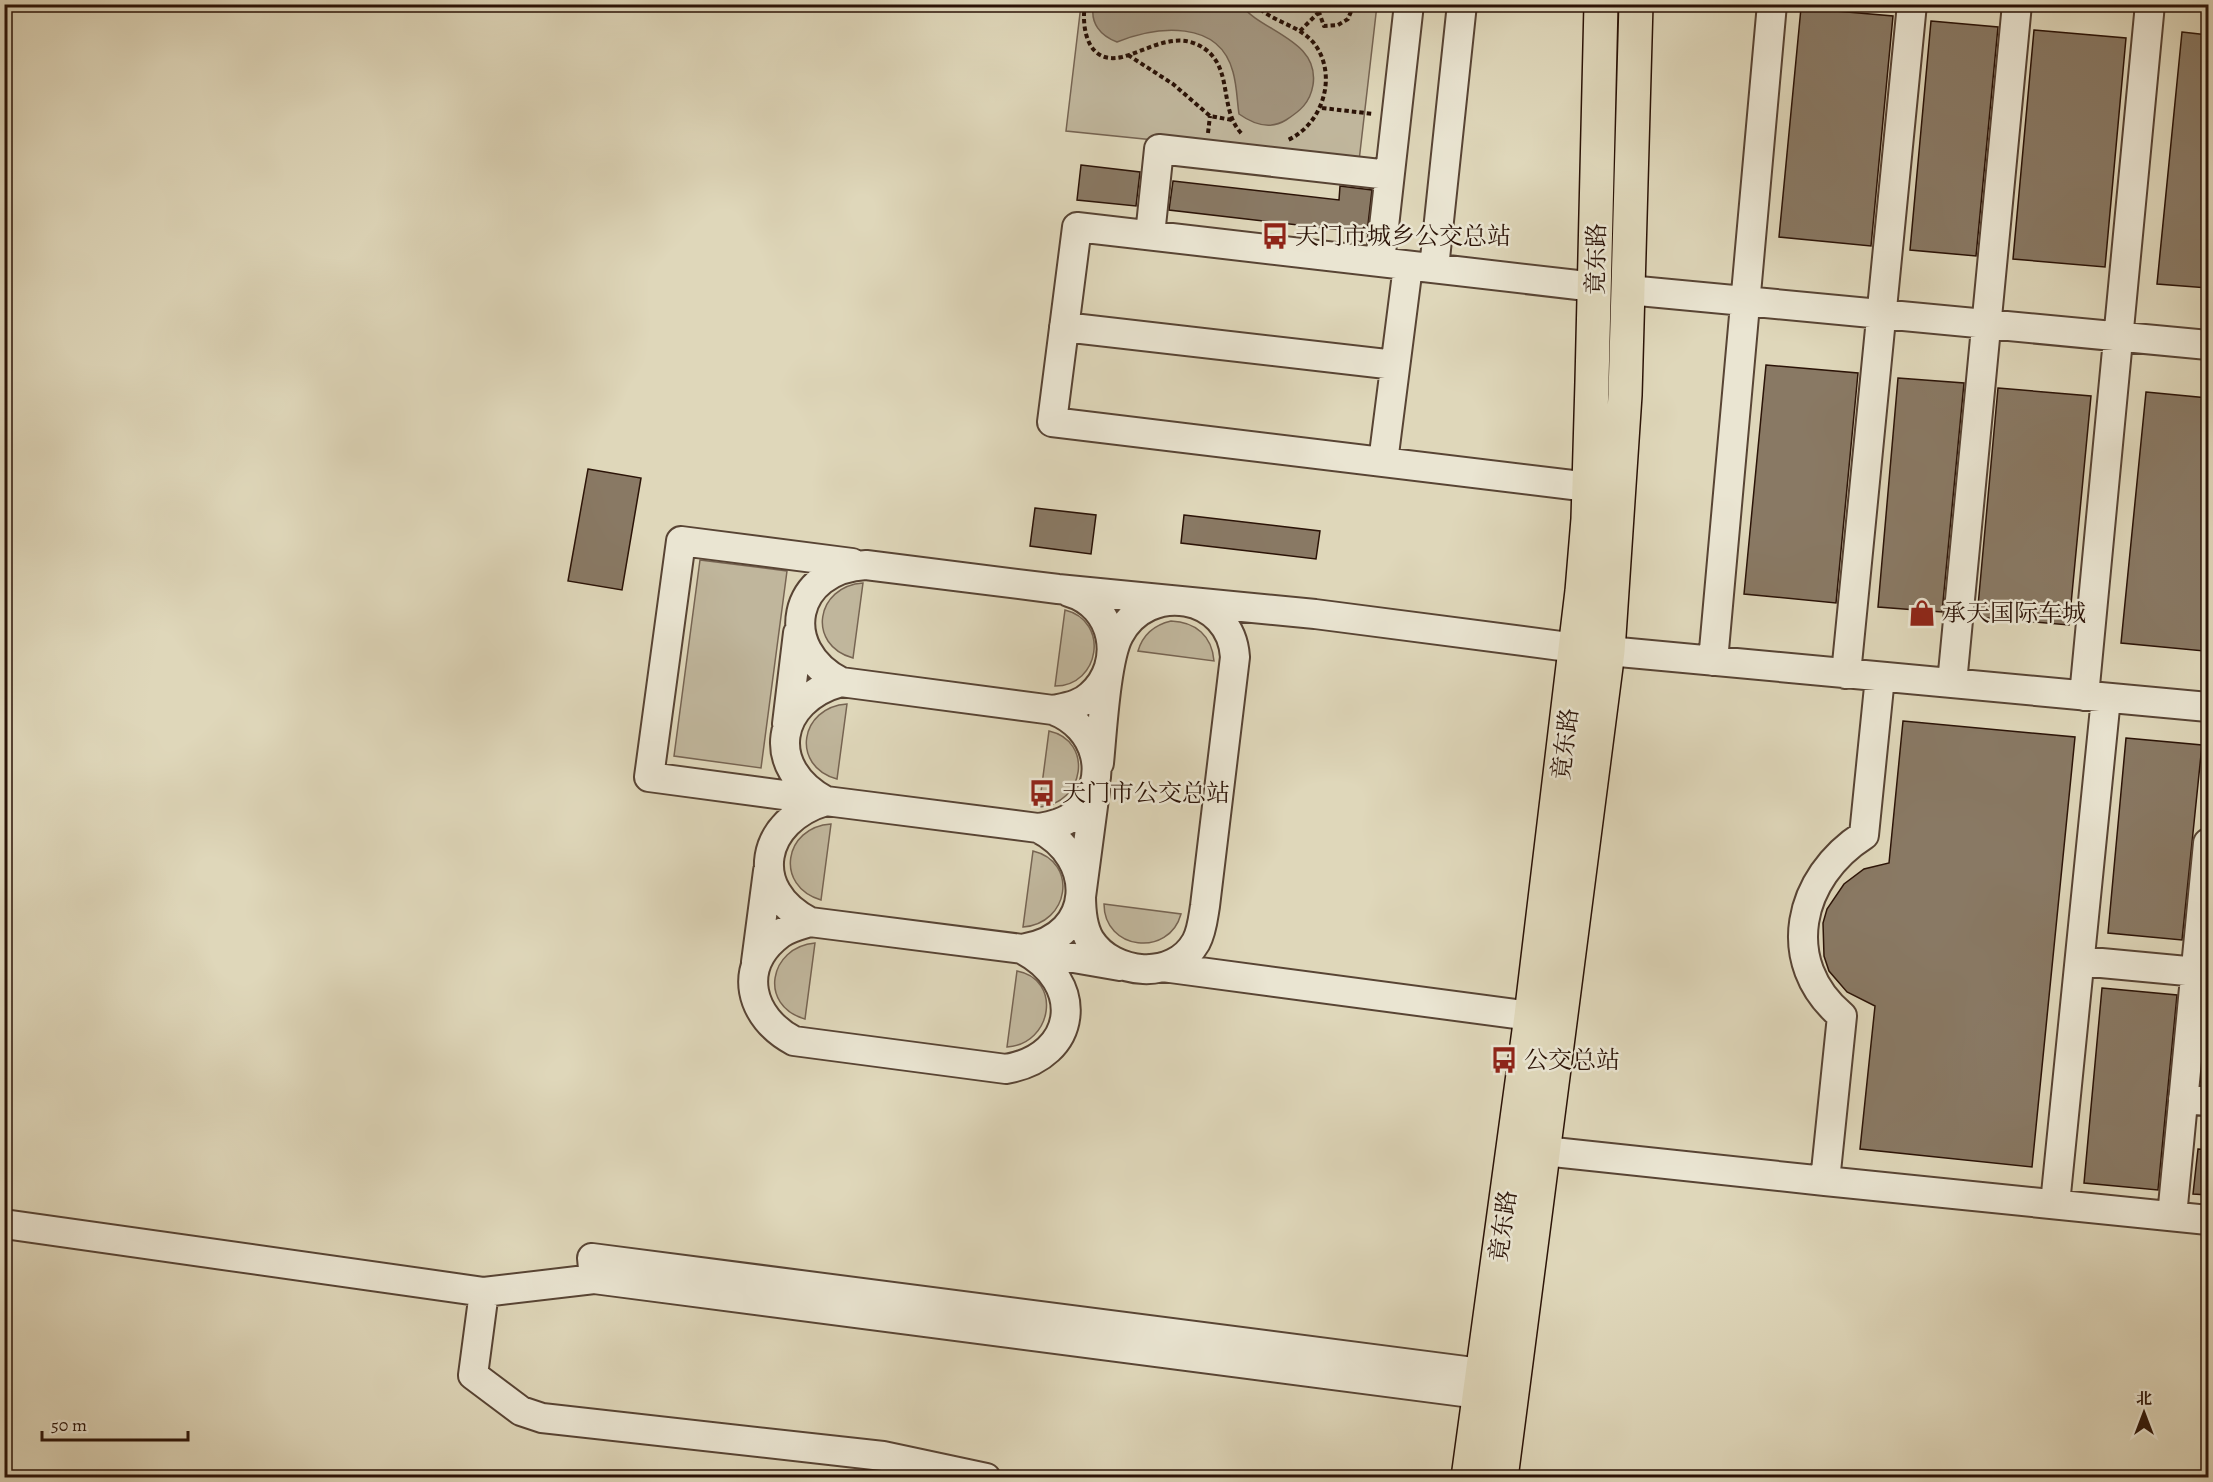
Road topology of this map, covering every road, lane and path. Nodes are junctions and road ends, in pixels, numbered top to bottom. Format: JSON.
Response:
{"nodes":[{"id":1,"x":1085,"y":4,"type":"edge"},
{"id":2,"x":1255,"y":4,"type":"edge"},
{"id":3,"x":1316,"y":4,"type":"edge"},
{"id":4,"x":1345,"y":4,"type":"edge"},
{"id":5,"x":1354,"y":4,"type":"edge"},
{"id":6,"x":1409,"y":4,"type":"edge"},
{"id":7,"x":1462,"y":4,"type":"edge"},
{"id":8,"x":1602,"y":4,"type":"edge"},
{"id":9,"x":1636,"y":4,"type":"edge"},
{"id":10,"x":1772,"y":4,"type":"edge"},
{"id":11,"x":1912,"y":4,"type":"edge"},
{"id":12,"x":2017,"y":4,"type":"edge"},
{"id":13,"x":2150,"y":4,"type":"edge"},
{"id":14,"x":1318,"y":13,"type":"junction"},
{"id":15,"x":1300,"y":31,"type":"junction"},
{"id":16,"x":1128,"y":55,"type":"junction"},
{"id":17,"x":1322,"y":108,"type":"junction"},
{"id":18,"x":1396,"y":116,"type":"junction"},
{"id":19,"x":1232,"y":120,"type":"junction"},
{"id":20,"x":1246,"y":137,"type":"dead end"},
{"id":21,"x":1283,"y":141,"type":"dead end"},
{"id":22,"x":1389,"y":175,"type":"junction"},
{"id":23,"x":1150,"y":235,"type":"junction"},
{"id":24,"x":1380,"y":262,"type":"junction"},
{"id":25,"x":1421,"y":267,"type":"junction"},
{"id":26,"x":1595,"y":287,"type":"junction"},
{"id":27,"x":1628,"y":290,"type":"junction"},
{"id":28,"x":1745,"y":300,"type":"junction"},
{"id":29,"x":1882,"y":313,"type":"junction"},
{"id":30,"x":1986,"y":323,"type":"junction"},
{"id":31,"x":1064,"y":327,"type":"junction"},
{"id":32,"x":2119,"y":336,"type":"junction"},
{"id":33,"x":2208,"y":345,"type":"edge"},
{"id":34,"x":1395,"y":365,"type":"junction"},
{"id":35,"x":1383,"y":462,"type":"junction"},
{"id":36,"x":1588,"y":487,"type":"junction"},
{"id":37,"x":866,"y":565,"type":"junction"},
{"id":38,"x":1059,"y":589,"type":"junction"},
{"id":39,"x":1188,"y":601,"type":"junction"},
{"id":40,"x":1284,"y":611,"type":"junction"},
{"id":41,"x":800,"y":622,"type":"junction"},
{"id":42,"x":1592,"y":649,"type":"junction"},
{"id":43,"x":1235,"y":657,"type":"junction"},
{"id":44,"x":1713,"y":661,"type":"junction"},
{"id":45,"x":1112,"y":662,"type":"junction"},
{"id":46,"x":1846,"y":674,"type":"junction"},
{"id":47,"x":1880,"y":677,"type":"junction"},
{"id":48,"x":841,"y":682,"type":"junction"},
{"id":49,"x":1952,"y":683,"type":"junction"},
{"id":50,"x":2095,"y":697,"type":"junction"},
{"id":51,"x":2208,"y":707,"type":"edge"},
{"id":52,"x":1053,"y":710,"type":"junction"},
{"id":53,"x":785,"y":740,"type":"junction"},
{"id":54,"x":1097,"y":777,"type":"junction"},
{"id":55,"x":777,"y":794,"type":"junction"},
{"id":56,"x":826,"y":801,"type":"junction"},
{"id":57,"x":1038,"y":828,"type":"junction"},
{"id":58,"x":2208,"y":843,"type":"edge"},
{"id":59,"x":769,"y":861,"type":"junction"},
{"id":60,"x":1081,"y":895,"type":"junction"},
{"id":61,"x":810,"y":922,"type":"junction"},
{"id":62,"x":1202,"y":925,"type":"junction"},
{"id":63,"x":1022,"y":949,"type":"junction"},
{"id":64,"x":1073,"y":958,"type":"junction"},
{"id":65,"x":2080,"y":961,"type":"junction"},
{"id":66,"x":1128,"y":967,"type":"junction"},
{"id":67,"x":1163,"y":967,"type":"junction"},
{"id":68,"x":2202,"y":972,"type":"edge"},
{"id":69,"x":1225,"y":975,"type":"junction"},
{"id":70,"x":753,"y":981,"type":"junction"},
{"id":71,"x":1546,"y":1018,"type":"junction"},
{"id":72,"x":1065,"y":1021,"type":"junction"},
{"id":73,"x":2196,"y":1100,"type":"edge"},
{"id":74,"x":1544,"y":1151,"type":"junction"},
{"id":75,"x":1825,"y":1181,"type":"junction"},
{"id":76,"x":2055,"y":1204,"type":"junction"},
{"id":77,"x":2172,"y":1216,"type":"junction"},
{"id":78,"x":2208,"y":1220,"type":"edge"},
{"id":79,"x":4,"y":1224,"type":"edge"},
{"id":80,"x":484,"y":1292,"type":"junction"},
{"id":81,"x":1482,"y":1384,"type":"junction"},
{"id":82,"x":1514,"y":1388,"type":"junction"},
{"id":83,"x":986,"y":1478,"type":"edge"},
{"id":84,"x":1468,"y":1478,"type":"edge"},
{"id":85,"x":1501,"y":1478,"type":"edge"}],
"edges":[{"from":1,"to":16,"type":"path"},
{"from":2,"to":15,"type":"path"},
{"from":3,"to":4,"type":"path"},
{"from":3,"to":14,"type":"path"},
{"from":5,"to":14,"type":"path"},
{"from":6,"to":18,"type":"street"},
{"from":7,"to":25,"type":"street"},
{"from":8,"to":26,"type":"main road","name":"竟东路"},
{"from":9,"to":27,"type":"main road","name":"竟东路"},
{"from":10,"to":28,"type":"street"},
{"from":11,"to":29,"type":"street"},
{"from":12,"to":30,"type":"street"},
{"from":13,"to":32,"type":"street"},
{"from":14,"to":15,"type":"path"},
{"from":15,"to":17,"type":"path"},
{"from":16,"to":19,"type":"path"},
{"from":16,"to":19,"type":"path"},
{"from":17,"to":18,"type":"path"},
{"from":17,"to":21,"type":"path"},
{"from":18,"to":22,"type":"street"},
{"from":19,"to":20,"type":"path"},
{"from":22,"to":23,"type":"street"},
{"from":22,"to":24,"type":"street"},
{"from":23,"to":24,"type":"street"},
{"from":23,"to":31,"type":"street"},
{"from":24,"to":25,"type":"street"},
{"from":25,"to":26,"type":"street"},
{"from":25,"to":34,"type":"street"},
{"from":26,"to":36,"type":"main road","name":"竟东路"},
{"from":27,"to":28,"type":"street"},
{"from":27,"to":42,"type":"main road","name":"竟东路"},
{"from":28,"to":29,"type":"street"},
{"from":28,"to":44,"type":"street"},
{"from":29,"to":30,"type":"street"},
{"from":29,"to":46,"type":"street"},
{"from":30,"to":32,"type":"street"},
{"from":30,"to":49,"type":"street"},
{"from":31,"to":34,"type":"street"},
{"from":31,"to":35,"type":"street"},
{"from":32,"to":33,"type":"street"},
{"from":32,"to":50,"type":"street"},
{"from":34,"to":35,"type":"street"},
{"from":35,"to":36,"type":"street"},
{"from":36,"to":42,"type":"main road","name":"竟东路"},
{"from":37,"to":38,"type":"street"},
{"from":37,"to":41,"type":"street"},
{"from":37,"to":55,"type":"street"},
{"from":38,"to":39,"type":"street"},
{"from":38,"to":45,"type":"street"},
{"from":39,"to":40,"type":"street"},
{"from":39,"to":43,"type":"street"},
{"from":39,"to":45,"type":"street"},
{"from":40,"to":42,"type":"street"},
{"from":40,"to":43,"type":"street"},
{"from":41,"to":48,"type":"street"},
{"from":41,"to":53,"type":"street"},
{"from":42,"to":44,"type":"street"},
{"from":42,"to":71,"type":"main road","name":"竟东路"},
{"from":43,"to":62,"type":"street"},
{"from":44,"to":46,"type":"street"},
{"from":45,"to":52,"type":"street"},
{"from":45,"to":54,"type":"street"},
{"from":46,"to":47,"type":"street"},
{"from":47,"to":49,"type":"street"},
{"from":47,"to":75,"type":"street"},
{"from":48,"to":52,"type":"street"},
{"from":48,"to":53,"type":"street"},
{"from":49,"to":50,"type":"street"},
{"from":50,"to":51,"type":"street"},
{"from":50,"to":65,"type":"street"},
{"from":52,"to":54,"type":"street"},
{"from":53,"to":55,"type":"street"},
{"from":53,"to":56,"type":"street"},
{"from":54,"to":57,"type":"street"},
{"from":54,"to":60,"type":"street"},
{"from":55,"to":56,"type":"street"},
{"from":55,"to":59,"type":"street"},
{"from":56,"to":57,"type":"street"},
{"from":56,"to":59,"type":"street"},
{"from":57,"to":60,"type":"street"},
{"from":58,"to":68,"type":"street"},
{"from":59,"to":61,"type":"street"},
{"from":59,"to":70,"type":"street"},
{"from":60,"to":63,"type":"street"},
{"from":60,"to":64,"type":"street"},
{"from":60,"to":66,"type":"street"},
{"from":61,"to":63,"type":"street"},
{"from":61,"to":70,"type":"street"},
{"from":62,"to":67,"type":"street"},
{"from":62,"to":69,"type":"street"},
{"from":63,"to":64,"type":"street"},
{"from":63,"to":72,"type":"street"},
{"from":64,"to":66,"type":"street"},
{"from":64,"to":72,"type":"street"},
{"from":65,"to":68,"type":"street"},
{"from":65,"to":76,"type":"street"},
{"from":66,"to":67,"type":"street"},
{"from":66,"to":72,"type":"street"},
{"from":67,"to":69,"type":"street"},
{"from":68,"to":73,"type":"street"},
{"from":69,"to":71,"type":"street"},
{"from":70,"to":72,"type":"street"},
{"from":71,"to":74,"type":"main road","name":"竟东路"},
{"from":71,"to":81,"type":"main road","name":"竟东路"},
{"from":73,"to":77,"type":"street"},
{"from":74,"to":75,"type":"street"},
{"from":74,"to":82,"type":"main road","name":"竟东路"},
{"from":75,"to":76,"type":"street"},
{"from":76,"to":77,"type":"street"},
{"from":77,"to":78,"type":"street"},
{"from":79,"to":80,"type":"street"},
{"from":80,"to":81,"type":"street"},
{"from":80,"to":83,"type":"street"},
{"from":81,"to":82,"type":"street"},
{"from":81,"to":84,"type":"main road","name":"竟东路"},
{"from":82,"to":85,"type":"main road","name":"竟东路"}]}
